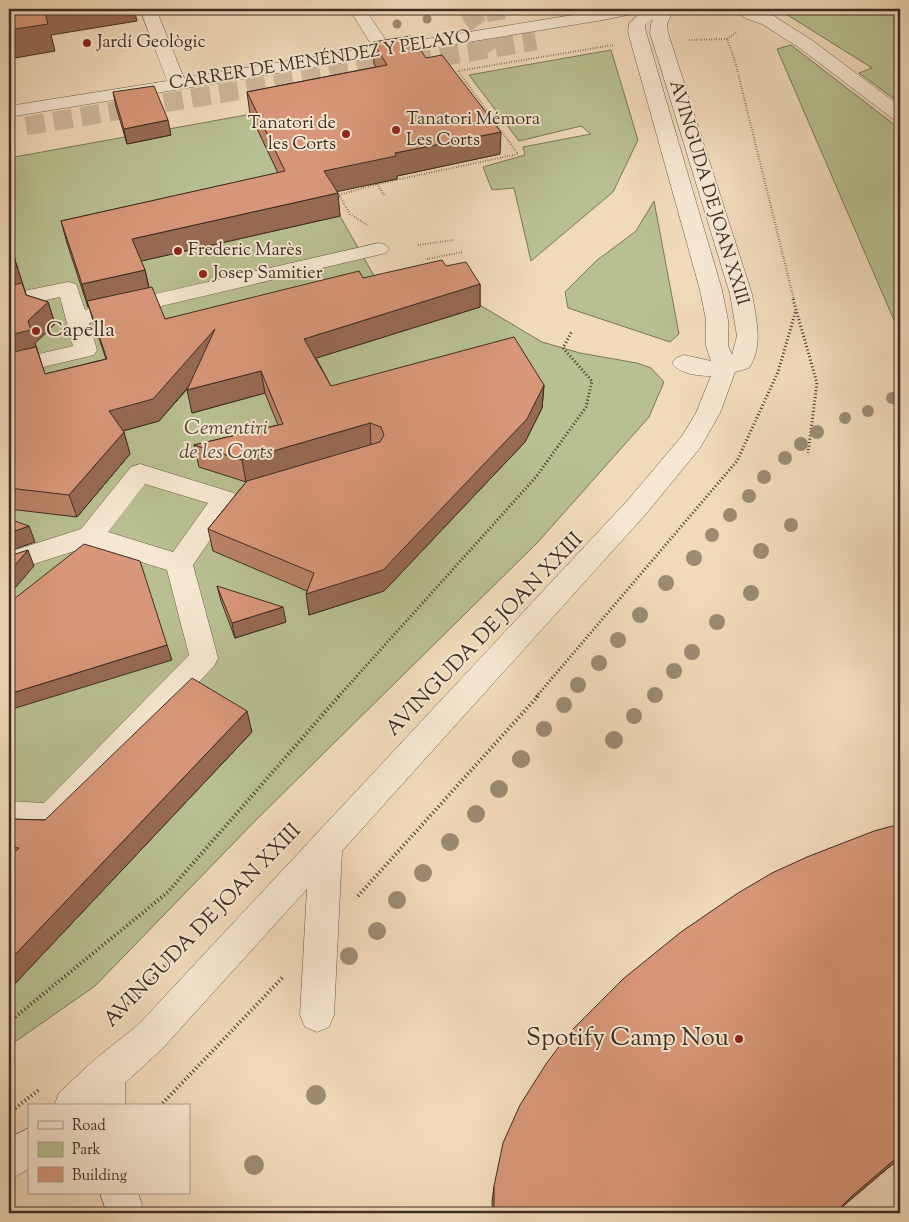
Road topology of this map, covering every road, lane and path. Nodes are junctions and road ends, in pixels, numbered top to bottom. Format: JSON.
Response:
{"nodes":[{"id":1,"x":148,"y":9,"type":"edge"},
{"id":2,"x":357,"y":9,"type":"edge"},
{"id":3,"x":654,"y":9,"type":"edge"},
{"id":4,"x":666,"y":9,"type":"edge"},
{"id":5,"x":743,"y":9,"type":"edge"},
{"id":6,"x":634,"y":16,"type":"edge"},
{"id":7,"x":740,"y":30,"type":"dead end"},
{"id":8,"x":726,"y":39,"type":"junction"},
{"id":9,"x":683,"y":40,"type":"dead end"},
{"id":10,"x":619,"y":44,"type":"dead end"},
{"id":11,"x":384,"y":50,"type":"junction"},
{"id":12,"x":178,"y":85,"type":"junction"},
{"id":13,"x":9,"y":112,"type":"edge"},
{"id":14,"x":900,"y":115,"type":"edge"},
{"id":15,"x":377,"y":184,"type":"junction"},
{"id":16,"x":384,"y":195,"type":"dead end"},
{"id":17,"x":367,"y":225,"type":"dead end"},
{"id":18,"x":454,"y":240,"type":"dead end"},
{"id":19,"x":418,"y":246,"type":"dead end"},
{"id":20,"x":379,"y":249,"type":"dead end"},
{"id":21,"x":463,"y":252,"type":"dead end"},
{"id":22,"x":427,"y":259,"type":"dead end"},
{"id":23,"x":9,"y":301,"type":"edge"},
{"id":24,"x":796,"y":310,"type":"junction"},
{"id":25,"x":77,"y":319,"type":"junction"},
{"id":26,"x":572,"y":331,"type":"dead end"},
{"id":27,"x":684,"y":363,"type":"dead end"},
{"id":28,"x":9,"y":368,"type":"edge"},
{"id":29,"x":725,"y":368,"type":"junction"},
{"id":30,"x":808,"y":453,"type":"dead end"},
{"id":31,"x":90,"y":536,"type":"junction"},
{"id":32,"x":9,"y":562,"type":"edge"},
{"id":33,"x":179,"y":564,"type":"junction"},
{"id":34,"x":9,"y":815,"type":"edge"},
{"id":35,"x":326,"y":845,"type":"junction"},
{"id":36,"x":321,"y":937,"type":"junction"},
{"id":37,"x":176,"y":955,"type":"dead end"},
{"id":38,"x":317,"y":1015,"type":"dead end"},
{"id":39,"x":9,"y":1022,"type":"edge"},
{"id":40,"x":107,"y":1024,"type":"dead end"},
{"id":41,"x":46,"y":1083,"type":"dead end"},
{"id":42,"x":107,"y":1089,"type":"edge"},
{"id":43,"x":76,"y":1104,"type":"edge"},
{"id":44,"x":162,"y":1104,"type":"edge"},
{"id":45,"x":9,"y":1113,"type":"edge"},
{"id":46,"x":28,"y":1147,"type":"edge"},
{"id":47,"x":9,"y":1161,"type":"edge"},
{"id":48,"x":119,"y":1194,"type":"edge"},
{"id":49,"x":126,"y":1213,"type":"edge"}],
"edges":[{"from":1,"to":12,"type":"street"},
{"from":2,"to":11,"type":"street"},
{"from":3,"to":6,"type":"street"},
{"from":4,"to":29,"type":"street","name":"AVINGUDA DE JOAN XXIII"},
{"from":5,"to":14,"type":"street"},
{"from":6,"to":11,"type":"street","name":"CARRER DE MENÉNDEZ Y PELAYO"},
{"from":6,"to":29,"type":"street","name":"AVINGUDA DE JOAN XXIII"},
{"from":7,"to":8,"type":"path"},
{"from":8,"to":9,"type":"path"},
{"from":8,"to":24,"type":"path"},
{"from":10,"to":15,"type":"path"},
{"from":11,"to":12,"type":"street","name":"CARRER DE MENÉNDEZ Y PELAYO"},
{"from":12,"to":13,"type":"street","name":"CARRER DE MENÉNDEZ Y PELAYO"},
{"from":15,"to":16,"type":"path"},
{"from":15,"to":17,"type":"path"},
{"from":18,"to":19,"type":"path"},
{"from":20,"to":25,"type":"street"},
{"from":21,"to":22,"type":"path"},
{"from":23,"to":25,"type":"street"},
{"from":24,"to":30,"type":"path"},
{"from":24,"to":36,"type":"path"},
{"from":25,"to":28,"type":"street"},
{"from":26,"to":39,"type":"path"},
{"from":27,"to":29,"type":"street"},
{"from":29,"to":35,"type":"street","name":"AVINGUDA DE JOAN XXIII"},
{"from":31,"to":32,"type":"street"},
{"from":31,"to":33,"type":"street"},
{"from":31,"to":33,"type":"street"},
{"from":33,"to":34,"type":"street"},
{"from":35,"to":36,"type":"street"},
{"from":35,"to":42,"type":"street","name":"AVINGUDA DE JOAN XXIII"},
{"from":36,"to":38,"type":"street"},
{"from":36,"to":44,"type":"path"},
{"from":37,"to":40,"type":"path","name":"AVINGUDA DE JOAN XXIII"},
{"from":41,"to":45,"type":"path"},
{"from":42,"to":43,"type":"street","name":"AVINGUDA DE JOAN XXIII"},
{"from":46,"to":47,"type":"street"},
{"from":48,"to":49,"type":"street"}]}
